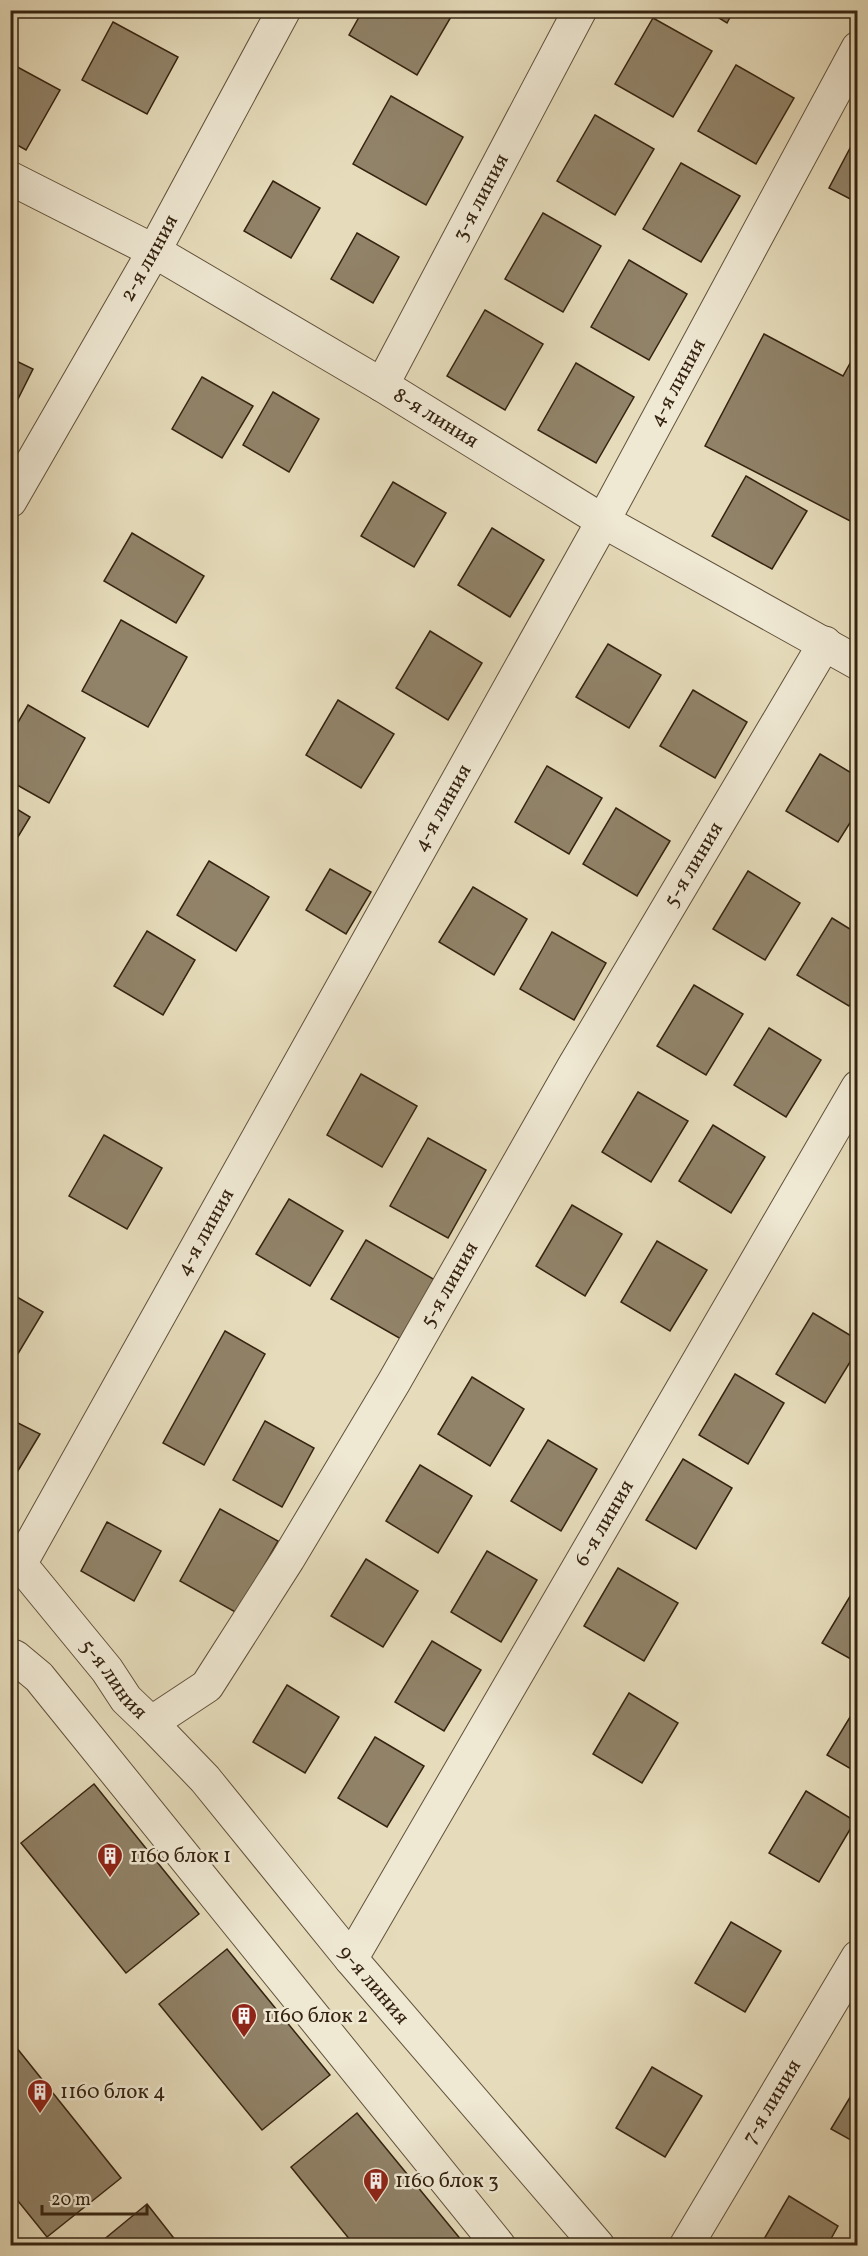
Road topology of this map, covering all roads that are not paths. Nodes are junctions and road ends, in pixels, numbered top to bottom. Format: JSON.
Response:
{"nodes":[{"id":1,"x":284,"y":10,"type":"edge"},
{"id":2,"x":580,"y":10,"type":"edge"},
{"id":3,"x":858,"y":48,"type":"edge"},
{"id":4,"x":10,"y":178,"type":"edge"},
{"id":5,"x":154,"y":251,"type":"junction"},
{"id":6,"x":382,"y":385,"type":"junction"},
{"id":7,"x":10,"y":501,"type":"edge"},
{"id":8,"x":603,"y":521,"type":"junction"},
{"id":9,"x":825,"y":643,"type":"junction"},
{"id":10,"x":858,"y":663,"type":"edge"},
{"id":11,"x":858,"y":1088,"type":"edge"},
{"id":12,"x":15,"y":1559,"type":"edge"},
{"id":13,"x":10,"y":1655,"type":"edge"},
{"id":14,"x":151,"y":1723,"type":"junction"},
{"id":15,"x":858,"y":1957,"type":"edge"},
{"id":16,"x":351,"y":1959,"type":"junction"},
{"id":17,"x":499,"y":2246,"type":"edge"},
{"id":18,"x":598,"y":2246,"type":"edge"},
{"id":19,"x":686,"y":2246,"type":"edge"}],
"edges":[{"from":1,"to":5,"type":"street","name":"2-я линия"},
{"from":2,"to":6,"type":"street","name":"3-я линия"},
{"from":3,"to":8,"type":"street","name":"4-я линия"},
{"from":4,"to":5,"type":"street","name":"8-я линия"},
{"from":5,"to":6,"type":"street","name":"8-я линия"},
{"from":5,"to":7,"type":"street","name":"2-я линия"},
{"from":6,"to":8,"type":"street","name":"8-я линия"},
{"from":8,"to":9,"type":"street","name":"8-я линия"},
{"from":8,"to":12,"type":"street","name":"4-я линия"},
{"from":9,"to":10,"type":"street","name":"8-я линия"},
{"from":9,"to":14,"type":"street","name":"5-я линия"},
{"from":11,"to":16,"type":"street","name":"6-я линия"},
{"from":12,"to":14,"type":"street","name":"5-я линия"},
{"from":13,"to":17,"type":"street"},
{"from":14,"to":16,"type":"street","name":"9-я линия"},
{"from":15,"to":19,"type":"street","name":"7-я линия"},
{"from":16,"to":18,"type":"street","name":"9-я линия"}]}
